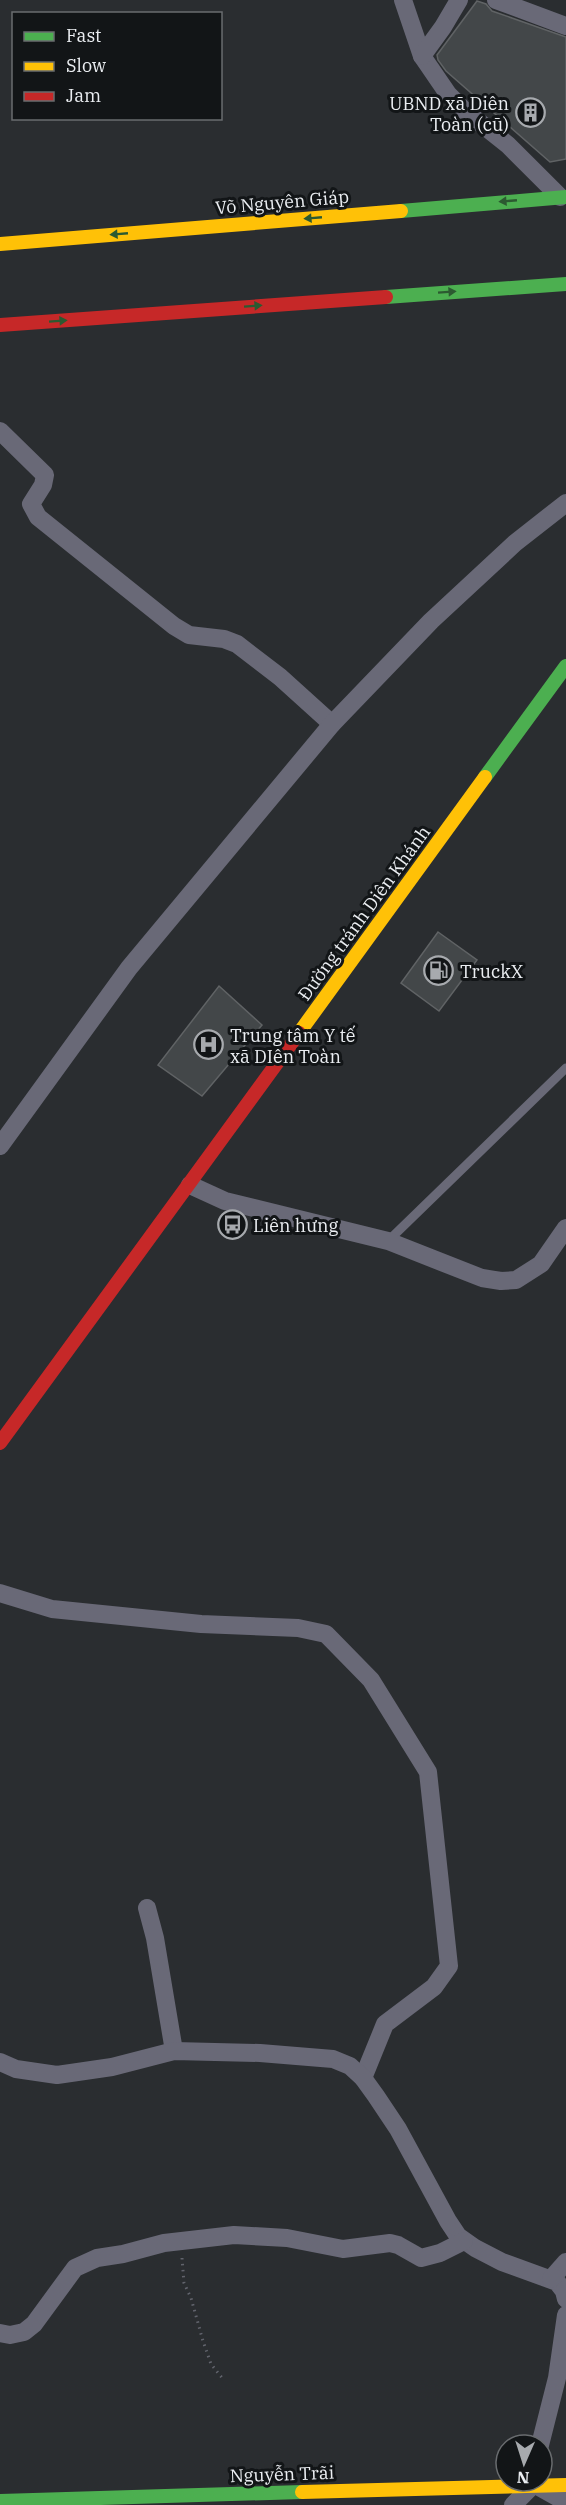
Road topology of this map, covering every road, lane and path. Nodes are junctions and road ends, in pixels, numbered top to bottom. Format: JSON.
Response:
{"nodes":[{"id":1,"x":404,"y":0,"type":"edge"},
{"id":2,"x":459,"y":0,"type":"edge"},
{"id":3,"x":496,"y":0,"type":"edge"},
{"id":4,"x":566,"y":26,"type":"edge"},
{"id":5,"x":422,"y":56,"type":"junction"},
{"id":6,"x":563,"y":197,"type":"edge"},
{"id":7,"x":0,"y":244,"type":"edge"},
{"id":8,"x":566,"y":284,"type":"edge"},
{"id":9,"x":0,"y":325,"type":"edge"},
{"id":10,"x":0,"y":431,"type":"edge"},
{"id":11,"x":566,"y":503,"type":"edge"},
{"id":12,"x":566,"y":666,"type":"edge"},
{"id":13,"x":332,"y":724,"type":"junction"},
{"id":14,"x":566,"y":1068,"type":"edge"},
{"id":15,"x":0,"y":1146,"type":"edge"},
{"id":16,"x":190,"y":1185,"type":"junction"},
{"id":17,"x":566,"y":1228,"type":"edge"},
{"id":18,"x":388,"y":1241,"type":"junction"},
{"id":19,"x":0,"y":1443,"type":"edge"},
{"id":20,"x":0,"y":1593,"type":"edge"},
{"id":21,"x":147,"y":1908,"type":"dead end"},
{"id":22,"x":174,"y":2051,"type":"junction"},
{"id":23,"x":0,"y":2062,"type":"edge"},
{"id":24,"x":363,"y":2078,"type":"junction"},
{"id":25,"x":182,"y":2240,"type":"junction"},
{"id":26,"x":464,"y":2241,"type":"junction"},
{"id":27,"x":566,"y":2262,"type":"edge"},
{"id":28,"x":551,"y":2279,"type":"junction"},
{"id":29,"x":566,"y":2299,"type":"edge"},
{"id":30,"x":565,"y":2328,"type":"edge"},
{"id":31,"x":0,"y":2333,"type":"edge"},
{"id":32,"x":223,"y":2379,"type":"dead end"},
{"id":33,"x":543,"y":2433,"type":"edge"},
{"id":34,"x":494,"y":2485,"type":"edge"},
{"id":35,"x":525,"y":2493,"type":"edge"},
{"id":36,"x":551,"y":2493,"type":"edge"},
{"id":37,"x":0,"y":2501,"type":"edge"},
{"id":38,"x":63,"y":2502,"type":"edge"},
{"id":39,"x":566,"y":2502,"type":"edge"},
{"id":40,"x":513,"y":2505,"type":"edge"}],
"edges":[{"from":1,"to":5,"type":"street"},
{"from":2,"to":5,"type":"street"},
{"from":3,"to":4,"type":"street"},
{"from":5,"to":6,"type":"street"},
{"from":6,"to":7,"type":"main road","name":"Võ Nguyên Giáp","one_way":true},
{"from":9,"to":8,"type":"main road","one_way":true},
{"from":10,"to":13,"type":"street"},
{"from":11,"to":13,"type":"street"},
{"from":12,"to":16,"type":"main road","name":"Đường tránh Diên Khánh"},
{"from":13,"to":15,"type":"street"},
{"from":14,"to":18,"type":"lane"},
{"from":16,"to":18,"type":"street"},
{"from":16,"to":19,"type":"main road","name":"Đường tránh Diên Khánh"},
{"from":17,"to":18,"type":"street"},
{"from":20,"to":24,"type":"street"},
{"from":21,"to":22,"type":"street"},
{"from":22,"to":23,"type":"street"},
{"from":22,"to":24,"type":"street"},
{"from":24,"to":26,"type":"street"},
{"from":25,"to":26,"type":"street"},
{"from":25,"to":31,"type":"street"},
{"from":25,"to":32,"type":"path"},
{"from":26,"to":28,"type":"street"},
{"from":27,"to":28,"type":"street"},
{"from":28,"to":29,"type":"street"},
{"from":30,"to":33,"type":"street"},
{"from":34,"to":38,"type":"main road","name":"Nguyễn Trãi"},
{"from":35,"to":40,"type":"street"},
{"from":36,"to":39,"type":"street"},
{"from":37,"to":38,"type":"main road","name":"Nguyễn Trãi"}]}
